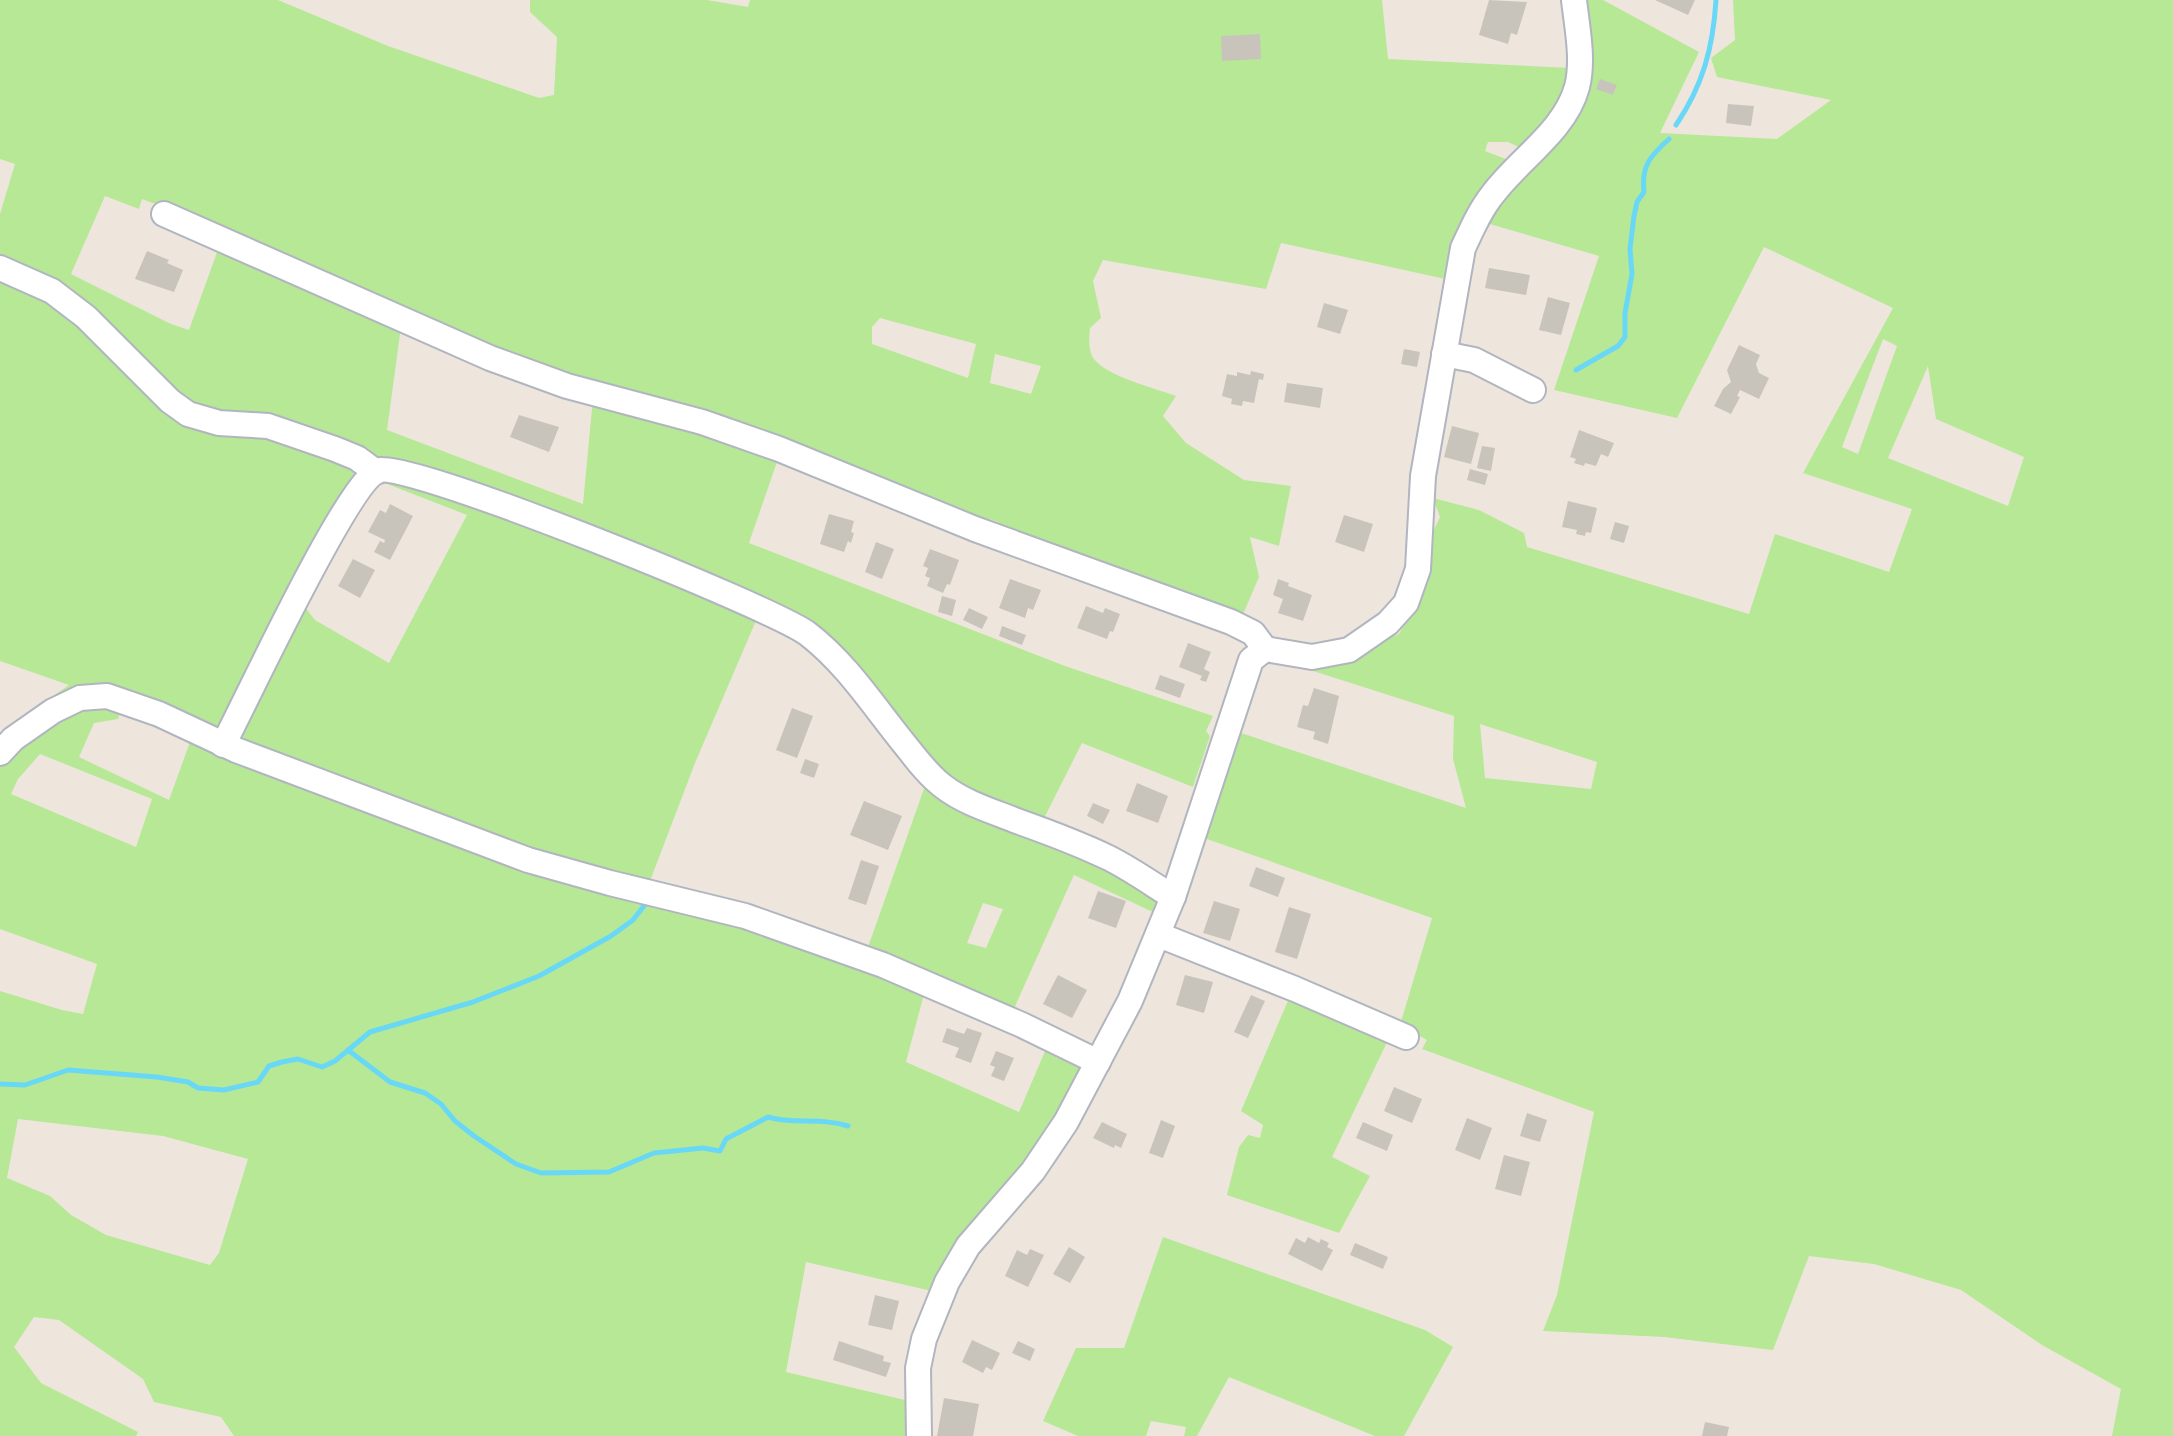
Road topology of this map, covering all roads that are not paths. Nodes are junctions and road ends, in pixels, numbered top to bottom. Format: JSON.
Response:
{"nodes":[{"id":1,"x":1574,"y":0,"type":"edge"},
{"id":2,"x":164,"y":214,"type":"dead end"},
{"id":3,"x":0,"y":268,"type":"edge"},
{"id":4,"x":1444,"y":354,"type":"junction"},
{"id":5,"x":1533,"y":390,"type":"dead end"},
{"id":6,"x":376,"y":472,"type":"junction"},
{"id":7,"x":1265,"y":649,"type":"junction"},
{"id":8,"x":223,"y":745,"type":"junction"},
{"id":9,"x":0,"y":753,"type":"edge"},
{"id":10,"x":1173,"y":897,"type":"junction"},
{"id":11,"x":1159,"y":935,"type":"junction"},
{"id":12,"x":1406,"y":1037,"type":"dead end"},
{"id":13,"x":1098,"y":1062,"type":"junction"},
{"id":14,"x":919,"y":1436,"type":"edge"}],
"edges":[{"from":1,"to":4,"type":"street"},
{"from":2,"to":7,"type":"street"},
{"from":3,"to":6,"type":"street"},
{"from":4,"to":5,"type":"street"},
{"from":4,"to":7,"type":"street"},
{"from":6,"to":8,"type":"street"},
{"from":6,"to":10,"type":"street"},
{"from":7,"to":10,"type":"street"},
{"from":8,"to":9,"type":"street"},
{"from":8,"to":13,"type":"street"},
{"from":10,"to":11,"type":"street"},
{"from":11,"to":12,"type":"street"},
{"from":11,"to":13,"type":"street"},
{"from":13,"to":14,"type":"street"}]}
